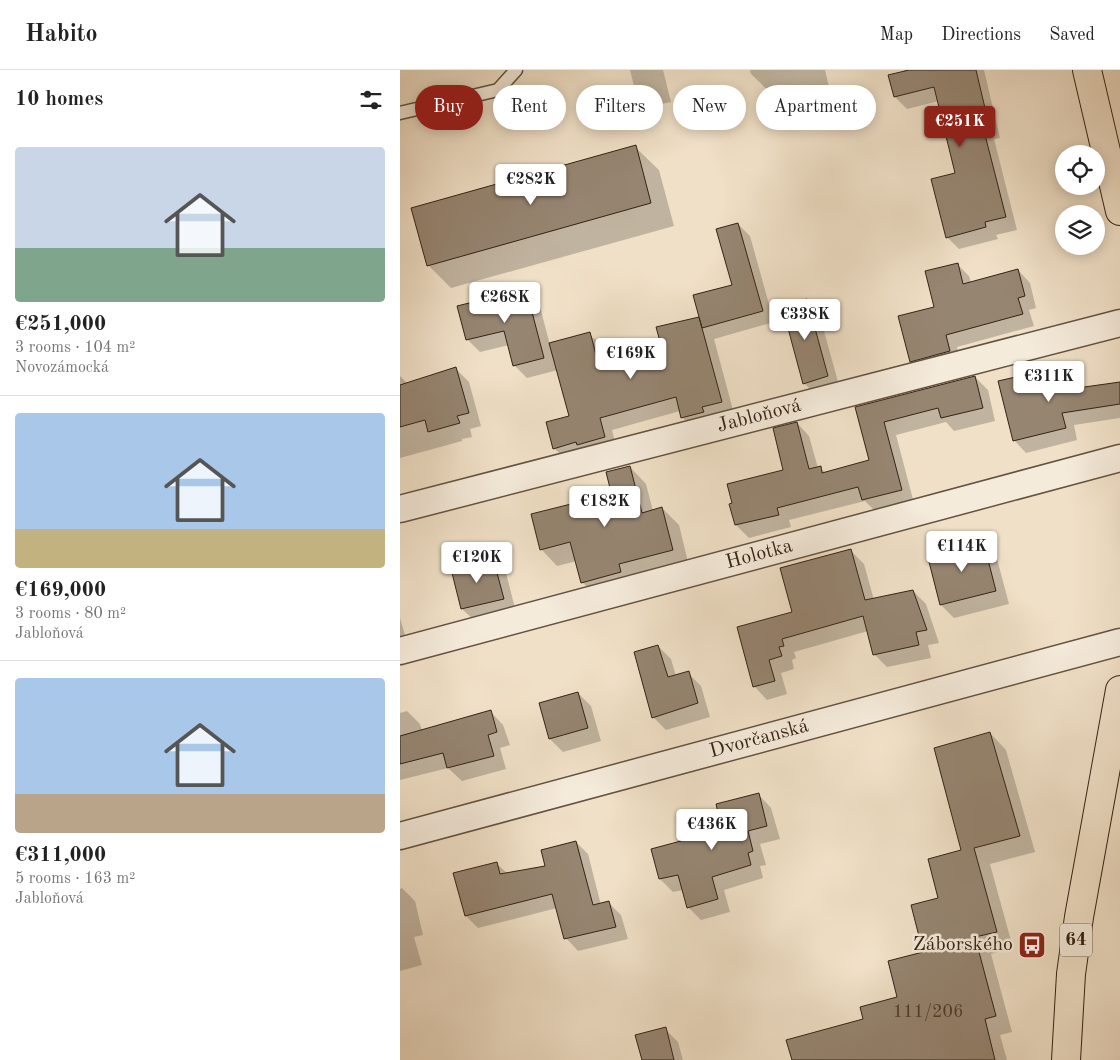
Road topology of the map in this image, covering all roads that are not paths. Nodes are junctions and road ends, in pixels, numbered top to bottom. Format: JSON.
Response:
{"nodes":[{"id":1,"x":516,"y":70,"type":"edge"},
{"id":2,"x":1086,"y":70,"type":"edge"},
{"id":3,"x":400,"y":113,"type":"edge"},
{"id":4,"x":1120,"y":211,"type":"edge"},
{"id":5,"x":1120,"y":323,"type":"edge"},
{"id":6,"x":1120,"y":458,"type":"edge"},
{"id":7,"x":400,"y":509,"type":"edge"},
{"id":8,"x":1120,"y":642,"type":"edge"},
{"id":9,"x":400,"y":651,"type":"edge"},
{"id":10,"x":1120,"y":690,"type":"edge"},
{"id":11,"x":400,"y":836,"type":"edge"},
{"id":12,"x":1066,"y":1060,"type":"edge"}],
"edges":[{"from":1,"to":3,"type":"lane"},
{"from":2,"to":4,"type":"main road"},
{"from":5,"to":7,"type":"street","name":"Jabloňová"},
{"from":6,"to":9,"type":"street","name":"Holotka"},
{"from":8,"to":11,"type":"street","name":"Dvorčanská"},
{"from":10,"to":12,"type":"main road","number":"64"}]}
